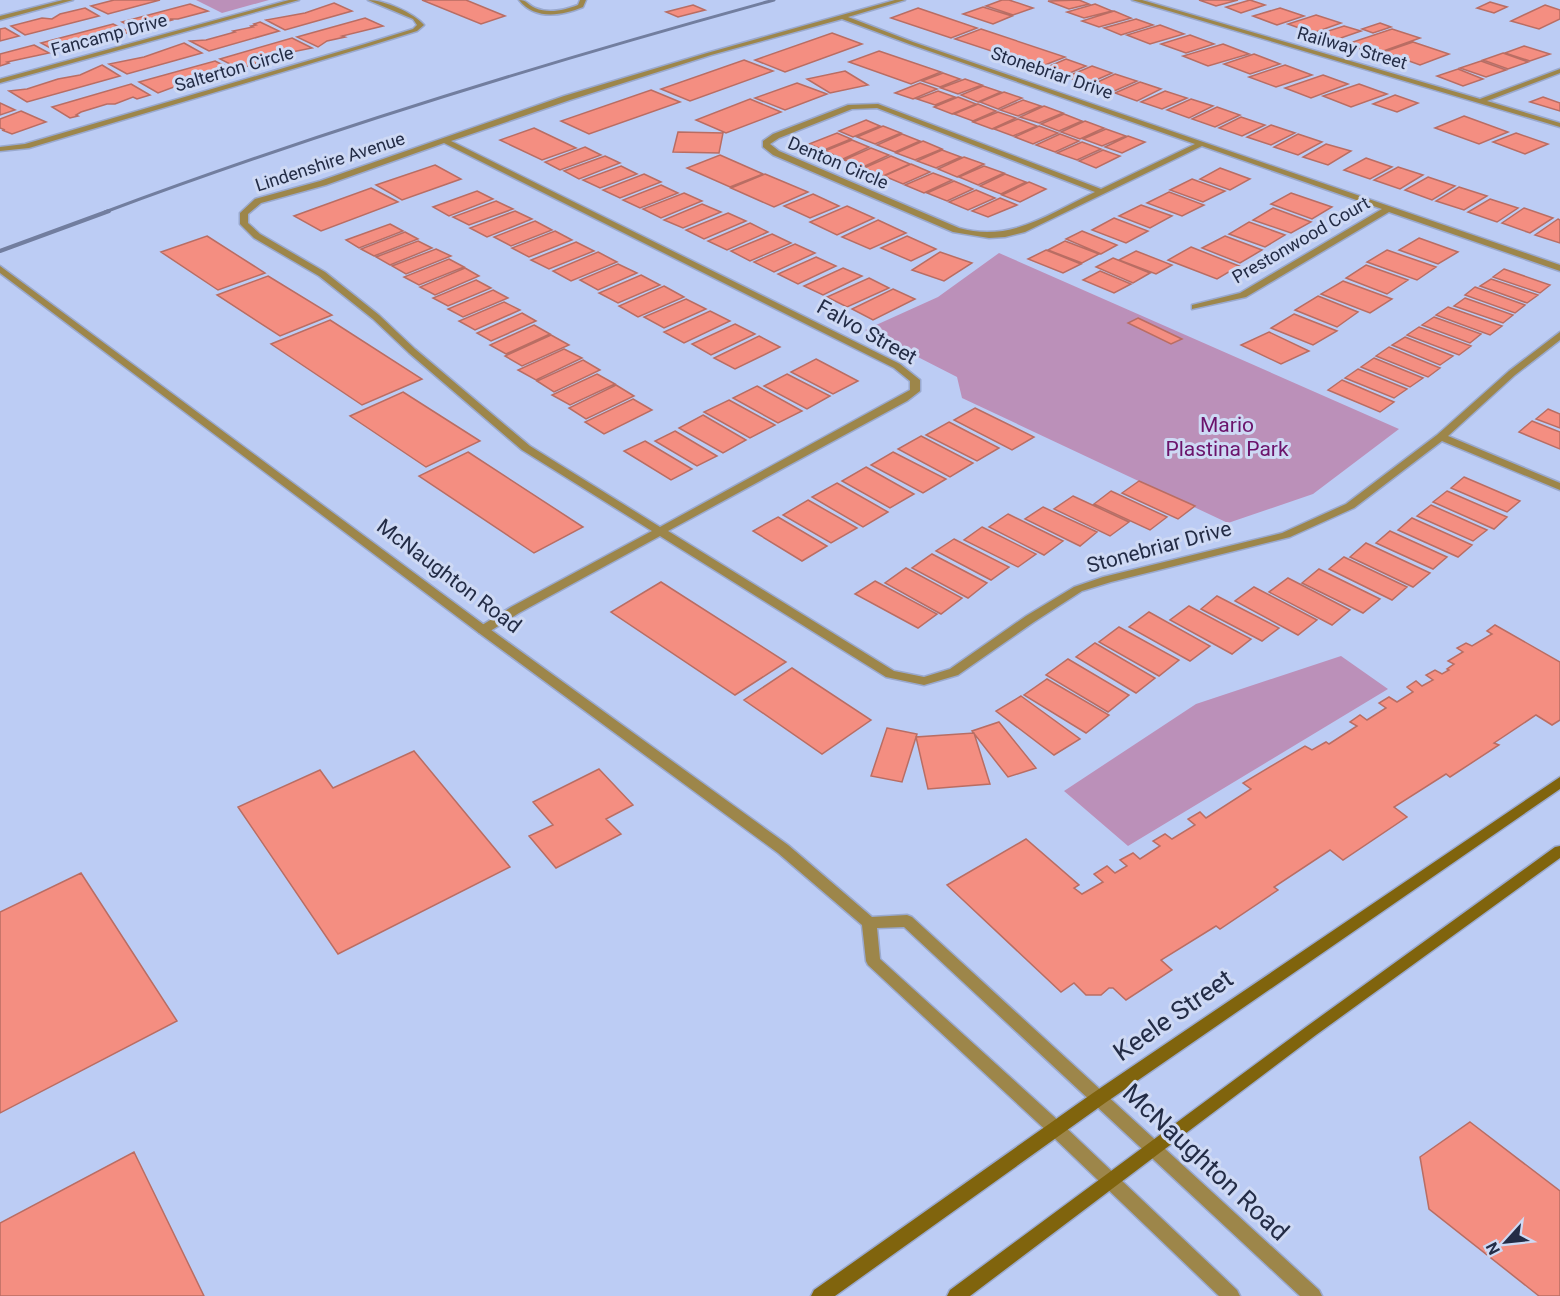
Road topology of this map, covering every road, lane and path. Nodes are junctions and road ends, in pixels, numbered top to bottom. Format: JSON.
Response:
{"nodes":[{"id":1,"x":70,"y":0,"type":"edge"},
{"id":2,"x":296,"y":0,"type":"edge"},
{"id":3,"x":371,"y":0,"type":"edge"},
{"id":4,"x":522,"y":0,"type":"edge"},
{"id":5,"x":583,"y":0,"type":"edge"},
{"id":6,"x":902,"y":0,"type":"edge"},
{"id":7,"x":1135,"y":0,"type":"edge"},
{"id":8,"x":29,"y":2,"type":"dead end"},
{"id":9,"x":39,"y":8,"type":"junction"},
{"id":10,"x":840,"y":16,"type":"junction"},
{"id":11,"x":0,"y":18,"type":"edge"},
{"id":12,"x":1560,"y":71,"type":"edge"},
{"id":13,"x":0,"y":81,"type":"edge"},
{"id":14,"x":1481,"y":101,"type":"junction"},
{"id":15,"x":1560,"y":125,"type":"edge"},
{"id":16,"x":445,"y":141,"type":"junction"},
{"id":17,"x":1201,"y":144,"type":"junction"},
{"id":18,"x":0,"y":149,"type":"edge"},
{"id":19,"x":1100,"y":191,"type":"junction"},
{"id":20,"x":1388,"y":209,"type":"junction"},
{"id":21,"x":1560,"y":268,"type":"edge"},
{"id":22,"x":0,"y":269,"type":"edge"},
{"id":23,"x":1195,"y":307,"type":"dead end"},
{"id":24,"x":1560,"y":335,"type":"edge"},
{"id":25,"x":1441,"y":437,"type":"junction"},
{"id":26,"x":1560,"y":488,"type":"edge"},
{"id":27,"x":661,"y":532,"type":"junction"},
{"id":28,"x":483,"y":630,"type":"junction"},
{"id":29,"x":1560,"y":782,"type":"edge"},
{"id":30,"x":1560,"y":851,"type":"edge"},
{"id":31,"x":869,"y":923,"type":"junction"},
{"id":32,"x":1099,"y":1098,"type":"junction"},
{"id":33,"x":1056,"y":1129,"type":"junction"},
{"id":34,"x":1155,"y":1148,"type":"junction"},
{"id":35,"x":1109,"y":1180,"type":"junction"},
{"id":36,"x":820,"y":1296,"type":"edge"},
{"id":37,"x":956,"y":1296,"type":"edge"},
{"id":38,"x":1231,"y":1296,"type":"edge"},
{"id":39,"x":1313,"y":1296,"type":"edge"}],
"edges":[{"from":1,"to":9,"type":"street"},
{"from":2,"to":13,"type":"street","name":"Fancamp Drive"},
{"from":3,"to":18,"type":"street","name":"Salterton Circle"},
{"from":4,"to":5,"type":"street"},
{"from":6,"to":10,"type":"street","name":"Lindenshire Avenue"},
{"from":7,"to":14,"type":"street","name":"Railway Street"},
{"from":8,"to":9,"type":"street"},
{"from":9,"to":11,"type":"street"},
{"from":10,"to":16,"type":"street","name":"Lindenshire Avenue"},
{"from":10,"to":17,"type":"street","name":"Stonebriar Drive"},
{"from":12,"to":14,"type":"street"},
{"from":14,"to":15,"type":"street","name":"Railway Street"},
{"from":16,"to":27,"type":"street","name":"Lindenshire Avenue"},
{"from":16,"to":27,"type":"street","name":"Falvo Street"},
{"from":17,"to":19,"type":"street","name":"Denton Circle"},
{"from":17,"to":20,"type":"street","name":"Stonebriar Drive"},
{"from":19,"to":19,"type":"street","name":"Denton Circle"},
{"from":20,"to":21,"type":"street","name":"Stonebriar Drive"},
{"from":20,"to":23,"type":"street","name":"Prestonwood Court"},
{"from":22,"to":28,"type":"street","name":"McNaughton Road"},
{"from":24,"to":25,"type":"street","name":"Stonebriar Drive"},
{"from":25,"to":26,"type":"street"},
{"from":25,"to":27,"type":"street","name":"Stonebriar Drive"},
{"from":27,"to":28,"type":"street","name":"Falvo Street"},
{"from":28,"to":31,"type":"street","name":"McNaughton Road"},
{"from":29,"to":32,"type":"main road","name":"Keele Street"},
{"from":30,"to":34,"type":"main road"},
{"from":31,"to":32,"type":"street","name":"McNaughton Road"},
{"from":31,"to":33,"type":"street"},
{"from":32,"to":33,"type":"main road","name":"Keele Street"},
{"from":32,"to":34,"type":"street","name":"McNaughton Road"},
{"from":33,"to":35,"type":"street"},
{"from":33,"to":36,"type":"main road","name":"Keele Street"},
{"from":34,"to":35,"type":"main road"},
{"from":34,"to":39,"type":"street","name":"McNaughton Road"},
{"from":35,"to":37,"type":"main road"},
{"from":35,"to":38,"type":"street"}]}
